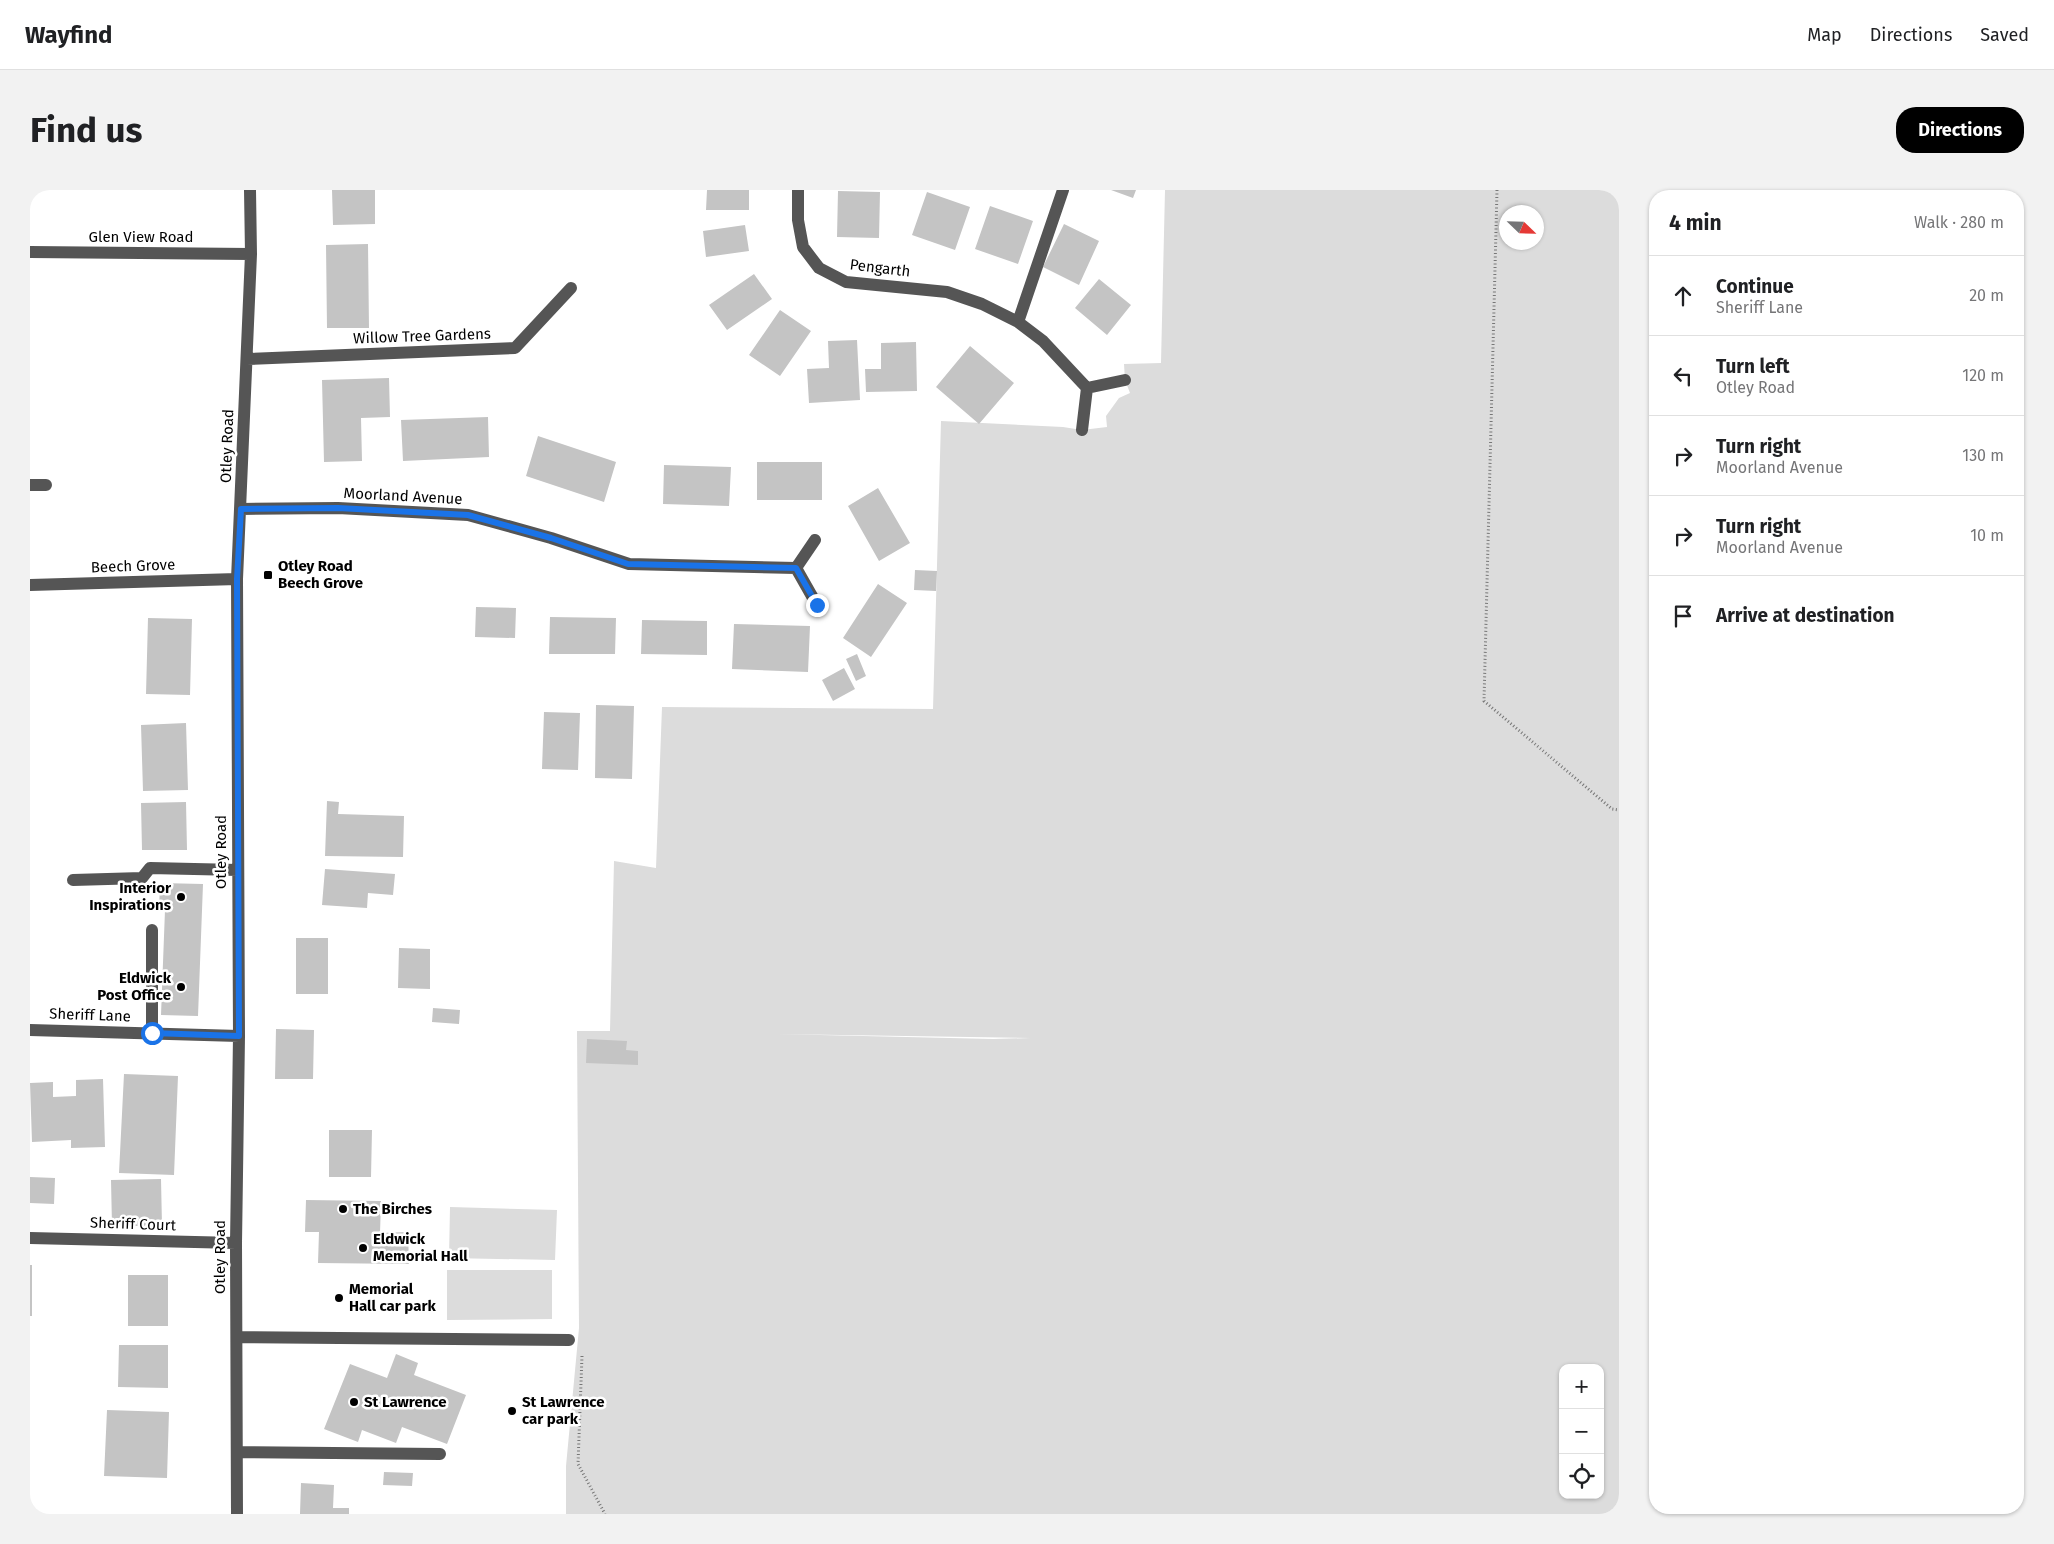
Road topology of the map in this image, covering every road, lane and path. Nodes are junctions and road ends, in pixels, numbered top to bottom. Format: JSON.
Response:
{"nodes":[{"id":1,"x":250,"y":190,"type":"edge"},
{"id":2,"x":798,"y":190,"type":"edge"},
{"id":3,"x":1063,"y":190,"type":"edge"},
{"id":4,"x":1497,"y":190,"type":"edge"},
{"id":5,"x":30,"y":252,"type":"edge"},
{"id":6,"x":251,"y":254,"type":"junction"},
{"id":7,"x":572,"y":288,"type":"dead end"},
{"id":8,"x":1018,"y":322,"type":"junction"},
{"id":9,"x":247,"y":359,"type":"junction"},
{"id":10,"x":1125,"y":380,"type":"dead end"},
{"id":11,"x":1087,"y":388,"type":"junction"},
{"id":12,"x":1082,"y":430,"type":"dead end"},
{"id":13,"x":30,"y":485,"type":"edge"},
{"id":14,"x":46,"y":485,"type":"dead end"},
{"id":15,"x":241,"y":509,"type":"junction"},
{"id":16,"x":816,"y":540,"type":"dead end"},
{"id":17,"x":796,"y":568,"type":"junction"},
{"id":18,"x":237,"y":579,"type":"junction"},
{"id":19,"x":30,"y":585,"type":"edge"},
{"id":20,"x":817,"y":605,"type":"dead end"},
{"id":21,"x":1619,"y":810,"type":"edge"},
{"id":22,"x":238,"y":870,"type":"junction"},
{"id":23,"x":73,"y":880,"type":"dead end"},
{"id":24,"x":152,"y":930,"type":"dead end"},
{"id":25,"x":30,"y":1030,"type":"edge"},
{"id":26,"x":152,"y":1033,"type":"junction"},
{"id":27,"x":239,"y":1036,"type":"junction"},
{"id":28,"x":30,"y":1238,"type":"edge"},
{"id":29,"x":236,"y":1243,"type":"junction"},
{"id":30,"x":237,"y":1337,"type":"junction"},
{"id":31,"x":569,"y":1340,"type":"joint"},
{"id":32,"x":237,"y":1452,"type":"junction"},
{"id":33,"x":440,"y":1454,"type":"dead end"},
{"id":34,"x":237,"y":1514,"type":"edge"},
{"id":35,"x":605,"y":1514,"type":"edge"}],
"edges":[{"from":1,"to":6,"type":"street","name":"Otley Road"},
{"from":2,"to":8,"type":"street","name":"Pengarth"},
{"from":3,"to":8,"type":"street"},
{"from":4,"to":21,"type":"path"},
{"from":5,"to":6,"type":"street","name":"Glen View Road"},
{"from":6,"to":9,"type":"street","name":"Otley Road"},
{"from":7,"to":9,"type":"street","name":"Willow Tree Gardens"},
{"from":8,"to":11,"type":"street","name":"Pengarth"},
{"from":9,"to":15,"type":"street","name":"Otley Road"},
{"from":10,"to":11,"type":"street"},
{"from":11,"to":12,"type":"street"},
{"from":13,"to":14,"type":"street"},
{"from":15,"to":17,"type":"street","name":"Moorland Avenue"},
{"from":15,"to":18,"type":"street","name":"Otley Road"},
{"from":16,"to":17,"type":"street"},
{"from":17,"to":20,"type":"street"},
{"from":18,"to":19,"type":"street","name":"Beech Grove"},
{"from":18,"to":22,"type":"street","name":"Otley Road"},
{"from":22,"to":23,"type":"street"},
{"from":22,"to":27,"type":"street","name":"Otley Road"},
{"from":24,"to":26,"type":"street"},
{"from":25,"to":26,"type":"street","name":"Sheriff Lane"},
{"from":26,"to":27,"type":"street","name":"Sheriff Lane"},
{"from":27,"to":29,"type":"street","name":"Otley Road"},
{"from":28,"to":29,"type":"street","name":"Sheriff Court"},
{"from":29,"to":30,"type":"street","name":"Otley Road"},
{"from":30,"to":31,"type":"street"},
{"from":30,"to":32,"type":"street","name":"Otley Road"},
{"from":31,"to":35,"type":"path"},
{"from":32,"to":33,"type":"street"},
{"from":32,"to":34,"type":"street","name":"Otley Road"}]}
